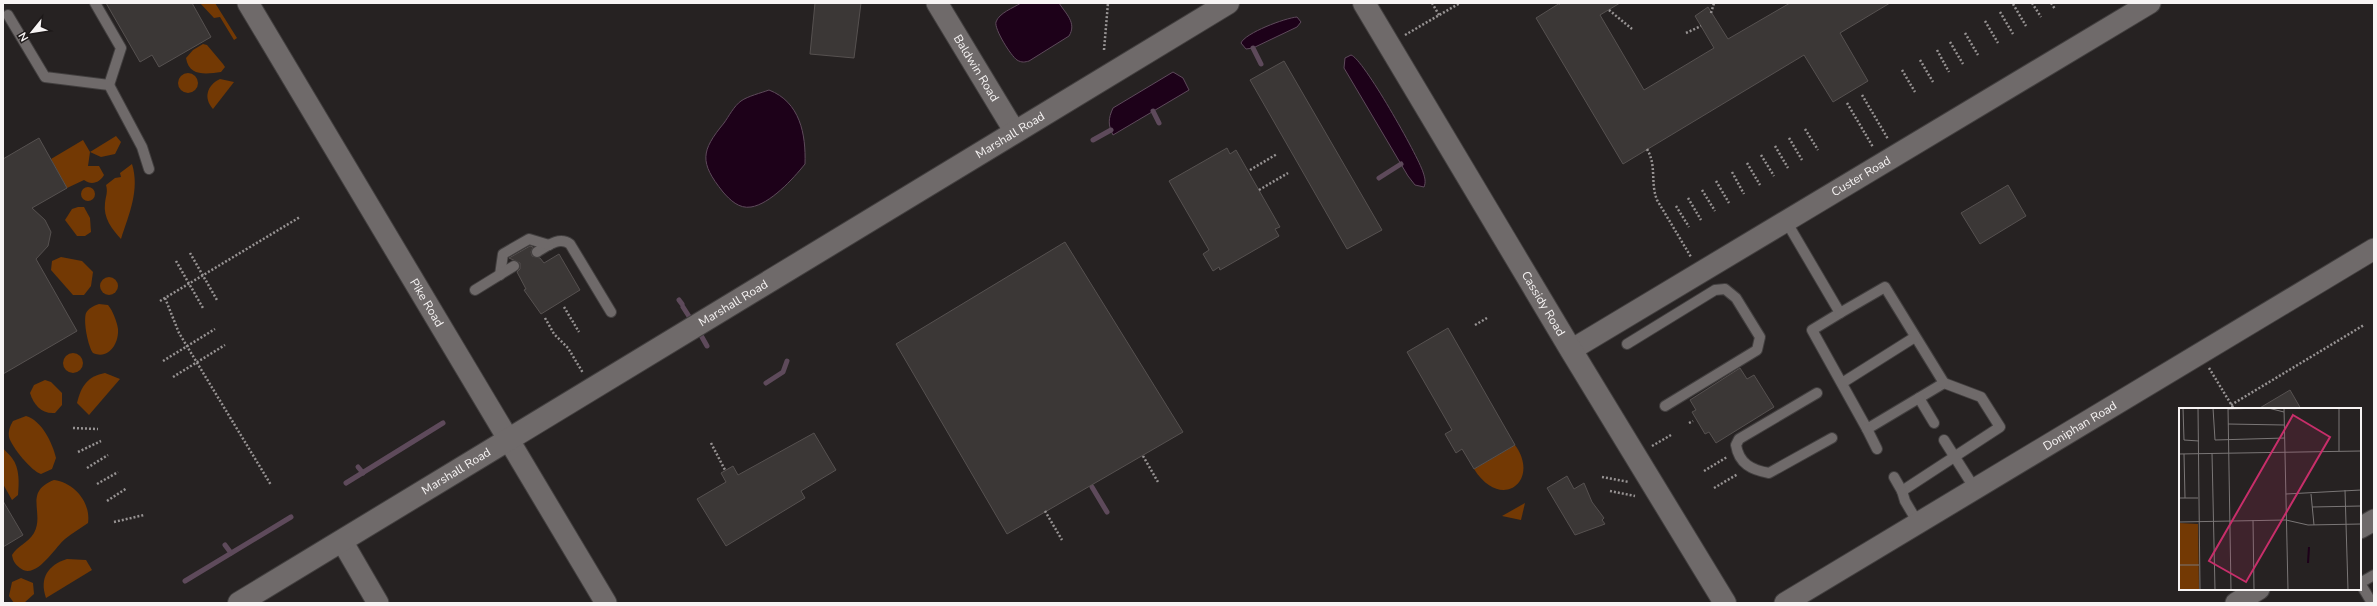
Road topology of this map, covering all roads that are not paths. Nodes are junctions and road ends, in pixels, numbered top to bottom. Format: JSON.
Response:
{"nodes":[{"id":1,"x":95,"y":3,"type":"edge"},
{"id":2,"x":248,"y":3,"type":"edge"},
{"id":3,"x":938,"y":3,"type":"edge"},
{"id":4,"x":1228,"y":3,"type":"edge"},
{"id":5,"x":1364,"y":3,"type":"edge"},
{"id":6,"x":2150,"y":3,"type":"edge"},
{"id":7,"x":8,"y":15,"type":"dead end"},
{"id":8,"x":109,"y":85,"type":"junction"},
{"id":9,"x":1015,"y":132,"type":"junction"},
{"id":10,"x":149,"y":169,"type":"dead end"},
{"id":11,"x":1786,"y":221,"type":"junction"},
{"id":12,"x":549,"y":246,"type":"junction"},
{"id":13,"x":2374,"y":249,"type":"edge"},
{"id":14,"x":537,"y":252,"type":"dead end"},
{"id":15,"x":514,"y":266,"type":"dead end"},
{"id":16,"x":500,"y":275,"type":"junction"},
{"id":17,"x":475,"y":290,"type":"dead end"},
{"id":18,"x":611,"y":312,"type":"dead end"},
{"id":19,"x":1840,"y":313,"type":"junction"},
{"id":20,"x":1915,"y":337,"type":"junction"},
{"id":21,"x":1627,"y":344,"type":"dead end"},
{"id":22,"x":1571,"y":350,"type":"junction"},
{"id":23,"x":1842,"y":383,"type":"junction"},
{"id":24,"x":1944,"y":383,"type":"junction"},
{"id":25,"x":1817,"y":393,"type":"dead end"},
{"id":26,"x":1919,"y":398,"type":"junction"},
{"id":27,"x":1665,"y":406,"type":"dead end"},
{"id":28,"x":1934,"y":423,"type":"dead end"},
{"id":29,"x":1867,"y":429,"type":"junction"},
{"id":30,"x":1832,"y":438,"type":"dead end"},
{"id":31,"x":509,"y":440,"type":"junction"},
{"id":32,"x":1944,"y":440,"type":"dead end"},
{"id":33,"x":1877,"y":449,"type":"dead end"},
{"id":34,"x":1954,"y":456,"type":"junction"},
{"id":35,"x":1894,"y":477,"type":"dead end"},
{"id":36,"x":1975,"y":489,"type":"junction"},
{"id":37,"x":1902,"y":490,"type":"junction"},
{"id":38,"x":2374,"y":520,"type":"edge"},
{"id":39,"x":1918,"y":523,"type":"junction"},
{"id":40,"x":2361,"y":527,"type":"edge"},
{"id":41,"x":342,"y":541,"type":"junction"},
{"id":42,"x":2374,"y":574,"type":"edge"},
{"id":43,"x":2361,"y":582,"type":"edge"},
{"id":44,"x":2361,"y":585,"type":"edge"},
{"id":45,"x":2257,"y":590,"type":"edge"},
{"id":46,"x":239,"y":603,"type":"edge"},
{"id":47,"x":378,"y":603,"type":"edge"},
{"id":48,"x":606,"y":603,"type":"edge"},
{"id":49,"x":1725,"y":603,"type":"edge"},
{"id":50,"x":1785,"y":603,"type":"edge"},
{"id":51,"x":2236,"y":603,"type":"edge"},
{"id":52,"x":2372,"y":603,"type":"edge"}],
"edges":[{"from":1,"to":8,"type":"lane"},
{"from":2,"to":31,"type":"street","name":"Pike Road"},
{"from":3,"to":9,"type":"street","name":"Baldwin Road"},
{"from":4,"to":9,"type":"street","name":"Marshall Road"},
{"from":5,"to":22,"type":"street","name":"Cassidy Road"},
{"from":6,"to":11,"type":"street","name":"Custer Road"},
{"from":7,"to":8,"type":"lane"},
{"from":8,"to":10,"type":"lane"},
{"from":9,"to":31,"type":"street","name":"Marshall Road"},
{"from":11,"to":19,"type":"lane"},
{"from":11,"to":22,"type":"street","name":"Custer Road"},
{"from":12,"to":14,"type":"lane"},
{"from":12,"to":16,"type":"lane"},
{"from":12,"to":18,"type":"lane"},
{"from":13,"to":36,"type":"street","name":"Doniphan Road"},
{"from":15,"to":16,"type":"lane"},
{"from":16,"to":17,"type":"lane"},
{"from":19,"to":20,"type":"lane"},
{"from":19,"to":23,"type":"lane"},
{"from":20,"to":23,"type":"lane"},
{"from":20,"to":24,"type":"lane"},
{"from":21,"to":27,"type":"lane"},
{"from":22,"to":49,"type":"street","name":"Cassidy Road"},
{"from":23,"to":29,"type":"lane"},
{"from":24,"to":26,"type":"lane"},
{"from":24,"to":34,"type":"lane"},
{"from":25,"to":30,"type":"lane"},
{"from":26,"to":28,"type":"lane"},
{"from":26,"to":29,"type":"lane"},
{"from":29,"to":33,"type":"lane"},
{"from":31,"to":41,"type":"street","name":"Marshall Road"},
{"from":31,"to":48,"type":"street","name":"Pike Road"},
{"from":32,"to":34,"type":"lane"},
{"from":34,"to":36,"type":"lane"},
{"from":34,"to":37,"type":"lane"},
{"from":35,"to":37,"type":"lane"},
{"from":36,"to":39,"type":"street","name":"Doniphan Road"},
{"from":37,"to":39,"type":"lane"},
{"from":38,"to":40,"type":"street"},
{"from":39,"to":50,"type":"street","name":"Doniphan Road"},
{"from":41,"to":46,"type":"street","name":"Marshall Road"},
{"from":41,"to":47,"type":"street"},
{"from":42,"to":43,"type":"lane"},
{"from":44,"to":52,"type":"lane"},
{"from":45,"to":51,"type":"street"}]}
